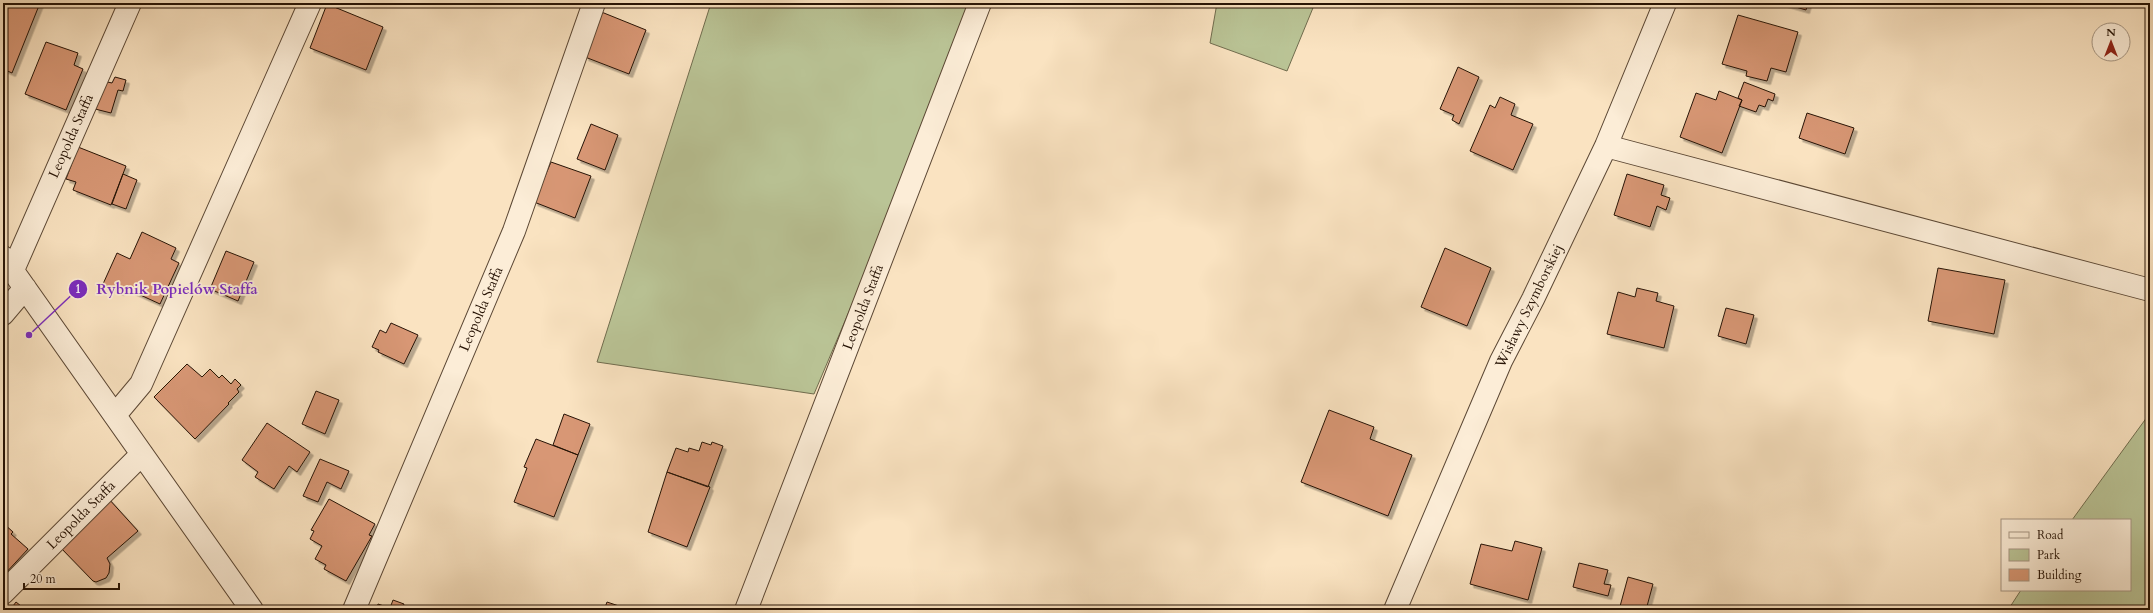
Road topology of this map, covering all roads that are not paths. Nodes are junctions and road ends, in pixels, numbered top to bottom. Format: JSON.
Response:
{"nodes":[{"id":1,"x":130,"y":3,"type":"edge"},
{"id":2,"x":310,"y":3,"type":"edge"},
{"id":3,"x":594,"y":3,"type":"edge"},
{"id":4,"x":980,"y":3,"type":"edge"},
{"id":5,"x":1665,"y":3,"type":"edge"},
{"id":6,"x":1606,"y":146,"type":"junction"},
{"id":7,"x":6,"y":260,"type":"edge"},
{"id":8,"x":25,"y":288,"type":"junction"},
{"id":9,"x":2150,"y":290,"type":"edge"},
{"id":10,"x":3,"y":314,"type":"edge"},
{"id":11,"x":115,"y":415,"type":"junction"},
{"id":12,"x":142,"y":454,"type":"junction"},
{"id":13,"x":3,"y":593,"type":"edge"},
{"id":14,"x":252,"y":610,"type":"edge"},
{"id":15,"x":354,"y":610,"type":"edge"},
{"id":16,"x":746,"y":610,"type":"edge"},
{"id":17,"x":1395,"y":610,"type":"edge"}],
"edges":[{"from":1,"to":7,"type":"street","name":"Leopolda Staffa"},
{"from":2,"to":11,"type":"street"},
{"from":3,"to":15,"type":"street","name":"Leopolda Staffa"},
{"from":4,"to":16,"type":"street","name":"Leopolda Staffa"},
{"from":5,"to":6,"type":"street","name":"Wisławy Szymborskiej"},
{"from":6,"to":9,"type":"street"},
{"from":6,"to":17,"type":"street","name":"Wisławy Szymborskiej"},
{"from":7,"to":8,"type":"street","name":"Leopolda Staffa"},
{"from":8,"to":10,"type":"street"},
{"from":8,"to":11,"type":"street","name":"Leopolda Staffa"},
{"from":11,"to":12,"type":"street","name":"Leopolda Staffa"},
{"from":12,"to":13,"type":"street","name":"Leopolda Staffa"},
{"from":12,"to":14,"type":"street","name":"Leopolda Staffa"}]}
